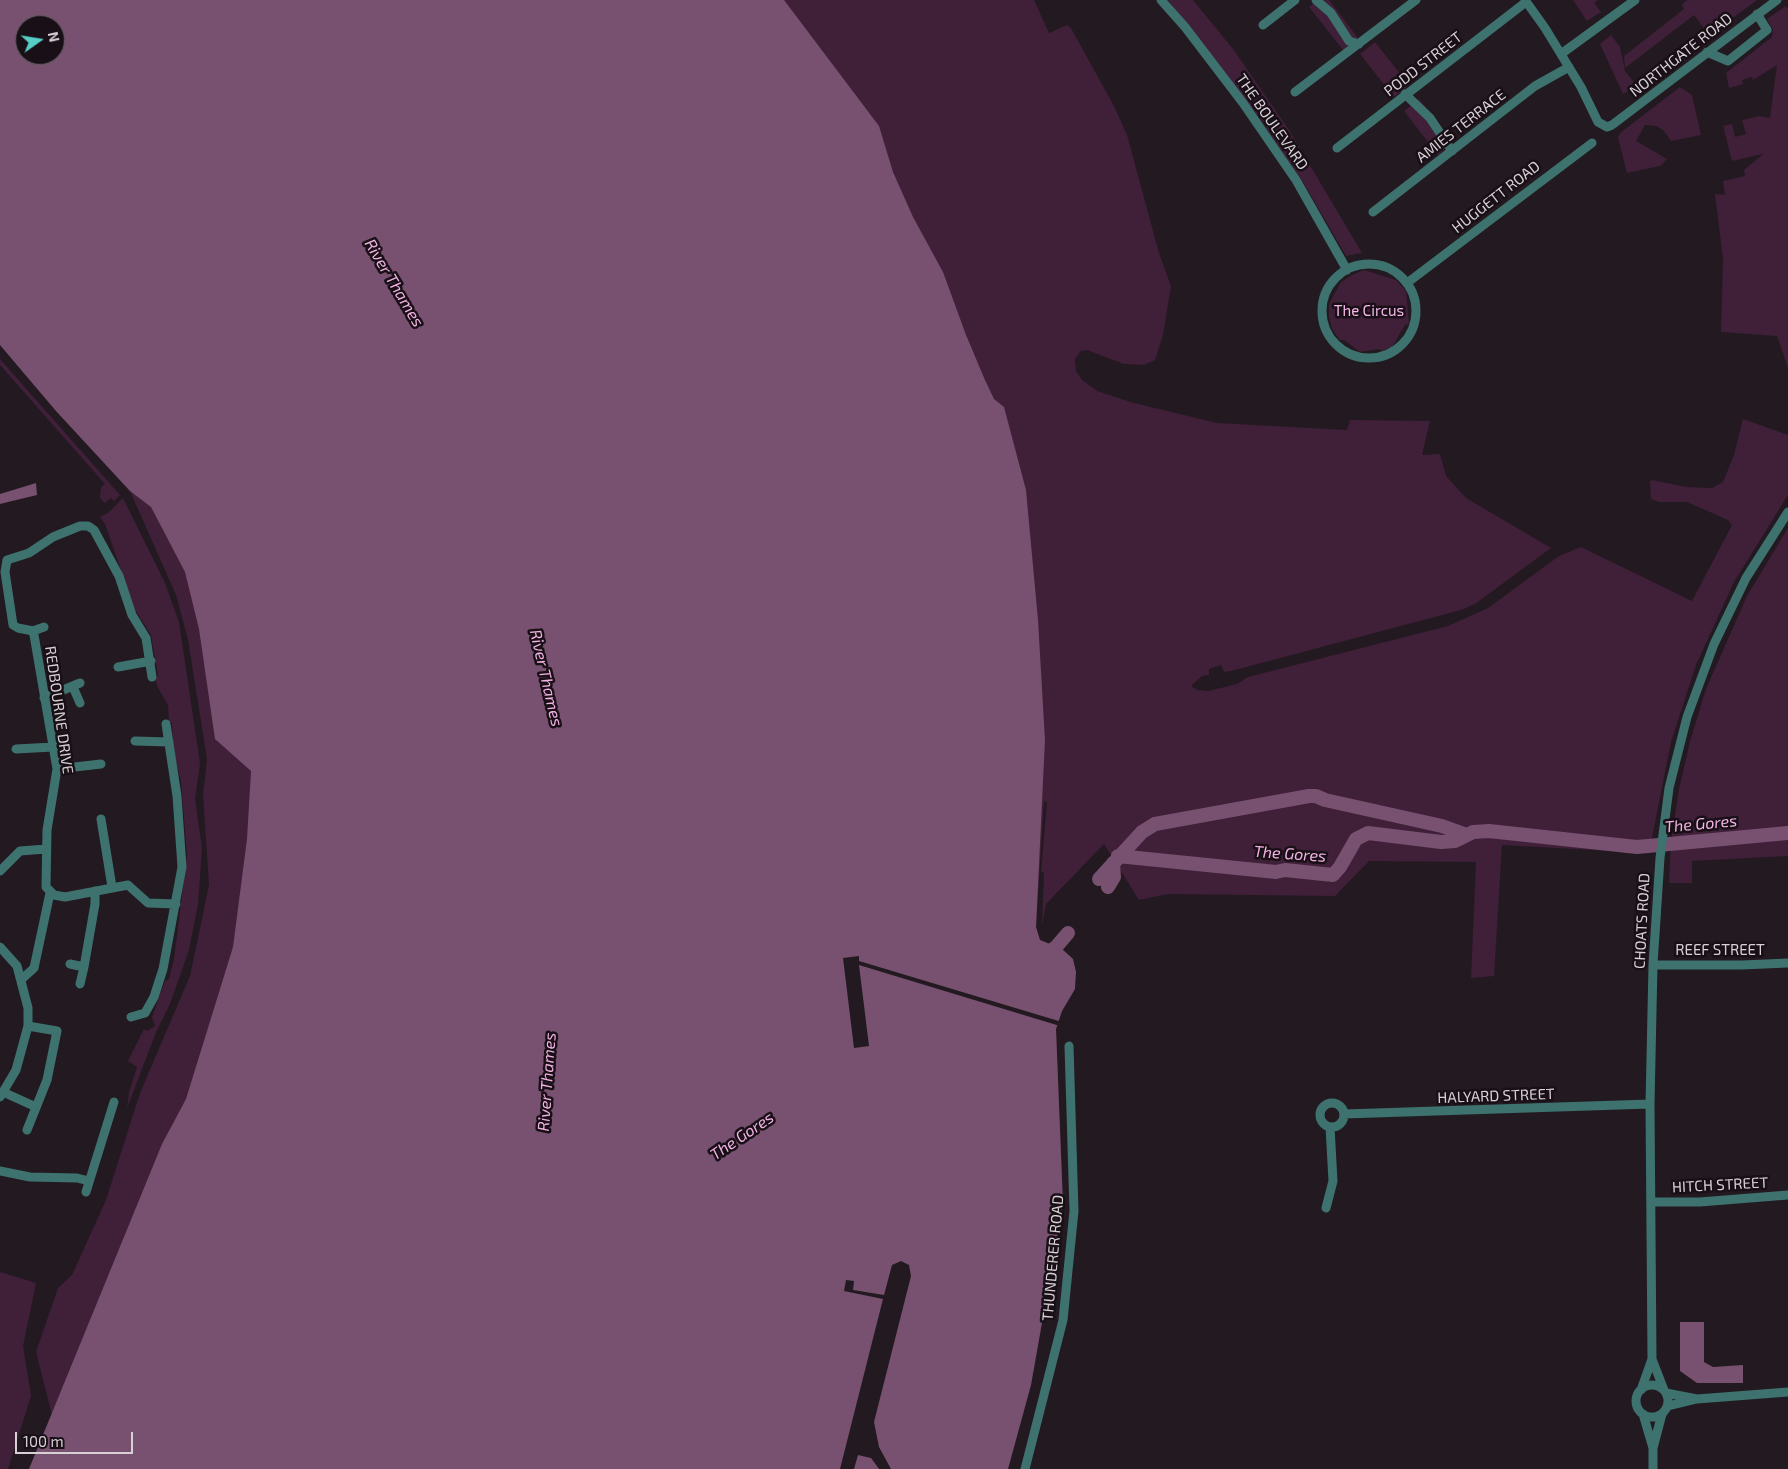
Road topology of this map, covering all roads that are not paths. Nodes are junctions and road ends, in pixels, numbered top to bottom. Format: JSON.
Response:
{"nodes":[{"id":1,"x":1161,"y":0,"type":"edge"},
{"id":2,"x":1295,"y":0,"type":"edge"},
{"id":3,"x":1316,"y":0,"type":"edge"},
{"id":4,"x":1416,"y":0,"type":"edge"},
{"id":5,"x":1635,"y":0,"type":"edge"},
{"id":6,"x":1776,"y":0,"type":"edge"},
{"id":7,"x":1526,"y":1,"type":"edge"},
{"id":8,"x":1757,"y":14,"type":"junction"},
{"id":9,"x":1263,"y":25,"type":"dead end"},
{"id":10,"x":1359,"y":44,"type":"junction"},
{"id":11,"x":1564,"y":51,"type":"junction"},
{"id":12,"x":1707,"y":52,"type":"junction"},
{"id":13,"x":1565,"y":69,"type":"junction"},
{"id":14,"x":1296,"y":92,"type":"dead end"},
{"id":15,"x":1405,"y":94,"type":"junction"},
{"id":16,"x":1592,"y":143,"type":"dead end"},
{"id":17,"x":1337,"y":148,"type":"dead end"},
{"id":18,"x":1452,"y":151,"type":"junction"},
{"id":19,"x":1373,"y":212,"type":"dead end"},
{"id":20,"x":1347,"y":270,"type":"junction"},
{"id":21,"x":1407,"y":283,"type":"junction"},
{"id":22,"x":1788,"y":512,"type":"edge"},
{"id":23,"x":44,"y":627,"type":"dead end"},
{"id":24,"x":33,"y":631,"type":"junction"},
{"id":25,"x":150,"y":661,"type":"junction"},
{"id":26,"x":118,"y":668,"type":"dead end"},
{"id":27,"x":152,"y":677,"type":"dead end"},
{"id":28,"x":44,"y":698,"type":"junction"},
{"id":29,"x":80,"y":703,"type":"dead end"},
{"id":30,"x":166,"y":724,"type":"dead end"},
{"id":31,"x":135,"y":741,"type":"dead end"},
{"id":32,"x":169,"y":742,"type":"junction"},
{"id":33,"x":53,"y":747,"type":"junction"},
{"id":34,"x":16,"y":749,"type":"dead end"},
{"id":35,"x":100,"y":764,"type":"dead end"},
{"id":36,"x":57,"y":769,"type":"junction"},
{"id":37,"x":101,"y":820,"type":"dead end"},
{"id":38,"x":46,"y":849,"type":"junction"},
{"id":39,"x":0,"y":871,"type":"edge"},
{"id":40,"x":112,"y":887,"type":"junction"},
{"id":41,"x":94,"y":891,"type":"junction"},
{"id":42,"x":50,"y":893,"type":"junction"},
{"id":43,"x":176,"y":904,"type":"junction"},
{"id":44,"x":0,"y":948,"type":"edge"},
{"id":45,"x":1788,"y":963,"type":"edge"},
{"id":46,"x":70,"y":964,"type":"dead end"},
{"id":47,"x":1653,"y":965,"type":"junction"},
{"id":48,"x":84,"y":967,"type":"junction"},
{"id":49,"x":22,"y":979,"type":"junction"},
{"id":50,"x":80,"y":984,"type":"dead end"},
{"id":51,"x":131,"y":1017,"type":"dead end"},
{"id":52,"x":28,"y":1026,"type":"junction"},
{"id":53,"x":1069,"y":1046,"type":"dead end"},
{"id":54,"x":2,"y":1094,"type":"edge"},
{"id":55,"x":114,"y":1102,"type":"dead end"},
{"id":56,"x":1650,"y":1104,"type":"junction"},
{"id":57,"x":36,"y":1107,"type":"junction"},
{"id":58,"x":1344,"y":1114,"type":"junction"},
{"id":59,"x":1330,"y":1127,"type":"junction"},
{"id":60,"x":27,"y":1130,"type":"dead end"},
{"id":61,"x":0,"y":1171,"type":"edge"},
{"id":62,"x":89,"y":1181,"type":"junction"},
{"id":63,"x":86,"y":1192,"type":"dead end"},
{"id":64,"x":1788,"y":1196,"type":"edge"},
{"id":65,"x":1652,"y":1202,"type":"junction"},
{"id":66,"x":1326,"y":1208,"type":"dead end"},
{"id":67,"x":1652,"y":1360,"type":"junction"},
{"id":68,"x":1641,"y":1390,"type":"junction"},
{"id":69,"x":1665,"y":1391,"type":"junction"},
{"id":70,"x":1788,"y":1392,"type":"edge"},
{"id":71,"x":1697,"y":1399,"type":"junction"},
{"id":72,"x":1665,"y":1410,"type":"junction"},
{"id":73,"x":1643,"y":1414,"type":"junction"},
{"id":74,"x":1653,"y":1448,"type":"junction"},
{"id":75,"x":1025,"y":1469,"type":"edge"},
{"id":76,"x":1653,"y":1469,"type":"edge"}],
"edges":[{"from":1,"to":20,"type":"street","name":"THE BOULEVARD"},
{"from":2,"to":9,"type":"street"},
{"from":3,"to":10,"type":"street"},
{"from":4,"to":10,"type":"street"},
{"from":5,"to":11,"type":"street"},
{"from":6,"to":8,"type":"street","name":"NORTHGATE ROAD"},
{"from":7,"to":11,"type":"street"},
{"from":7,"to":15,"type":"street","name":"PODD STREET"},
{"from":8,"to":12,"type":"street","name":"NORTHGATE ROAD"},
{"from":8,"to":12,"type":"street"},
{"from":10,"to":14,"type":"street"},
{"from":11,"to":13,"type":"street"},
{"from":12,"to":13,"type":"street","name":"NORTHGATE ROAD"},
{"from":13,"to":18,"type":"street","name":"AMIES TERRACE"},
{"from":15,"to":17,"type":"street","name":"PODD STREET"},
{"from":15,"to":18,"type":"street"},
{"from":16,"to":21,"type":"street","name":"HUGGETT ROAD"},
{"from":18,"to":19,"type":"street","name":"AMIES TERRACE"},
{"from":20,"to":21,"type":"street"},
{"from":20,"to":21,"type":"street"},
{"from":22,"to":47,"type":"street","name":"CHOATS ROAD"},
{"from":23,"to":24,"type":"street"},
{"from":24,"to":25,"type":"street","name":"REDBOURNE DRIVE"},
{"from":24,"to":28,"type":"street","name":"REDBOURNE DRIVE"},
{"from":25,"to":26,"type":"street"},
{"from":25,"to":27,"type":"street","name":"REDBOURNE DRIVE"},
{"from":28,"to":29,"type":"street"},
{"from":28,"to":33,"type":"street","name":"REDBOURNE DRIVE"},
{"from":30,"to":32,"type":"street"},
{"from":31,"to":32,"type":"street"},
{"from":32,"to":43,"type":"street"},
{"from":33,"to":34,"type":"street"},
{"from":33,"to":36,"type":"street","name":"REDBOURNE DRIVE"},
{"from":35,"to":36,"type":"street"},
{"from":36,"to":38,"type":"street","name":"REDBOURNE DRIVE"},
{"from":37,"to":40,"type":"street"},
{"from":38,"to":39,"type":"street"},
{"from":38,"to":42,"type":"street","name":"REDBOURNE DRIVE"},
{"from":40,"to":41,"type":"street"},
{"from":40,"to":43,"type":"street"},
{"from":41,"to":42,"type":"street"},
{"from":41,"to":48,"type":"street"},
{"from":42,"to":49,"type":"street"},
{"from":43,"to":51,"type":"street"},
{"from":44,"to":49,"type":"street"},
{"from":45,"to":47,"type":"street","name":"REEF STREET"},
{"from":46,"to":48,"type":"street"},
{"from":47,"to":56,"type":"street","name":"CHOATS ROAD"},
{"from":48,"to":50,"type":"street"},
{"from":49,"to":52,"type":"street"},
{"from":52,"to":54,"type":"street"},
{"from":52,"to":57,"type":"street"},
{"from":53,"to":75,"type":"street","name":"THUNDERER ROAD"},
{"from":54,"to":57,"type":"street"},
{"from":55,"to":62,"type":"street"},
{"from":56,"to":58,"type":"street","name":"HALYARD STREET"},
{"from":56,"to":65,"type":"street","name":"CHOATS ROAD"},
{"from":57,"to":60,"type":"street"},
{"from":58,"to":59,"type":"street"},
{"from":58,"to":59,"type":"street","name":"HALYARD STREET"},
{"from":59,"to":66,"type":"street"},
{"from":61,"to":62,"type":"street"},
{"from":62,"to":63,"type":"street"},
{"from":64,"to":65,"type":"street","name":"HITCH STREET"},
{"from":65,"to":67,"type":"street","name":"CHOATS ROAD"},
{"from":67,"to":68,"type":"street","name":"CHOATS ROAD"},
{"from":67,"to":69,"type":"street","name":"CHOATS ROAD"},
{"from":68,"to":69,"type":"street"},
{"from":68,"to":73,"type":"street"},
{"from":69,"to":71,"type":"street"},
{"from":69,"to":72,"type":"street"},
{"from":70,"to":71,"type":"street"},
{"from":71,"to":72,"type":"street"},
{"from":72,"to":73,"type":"street"},
{"from":72,"to":74,"type":"street"},
{"from":73,"to":74,"type":"street"},
{"from":74,"to":76,"type":"street"}]}
